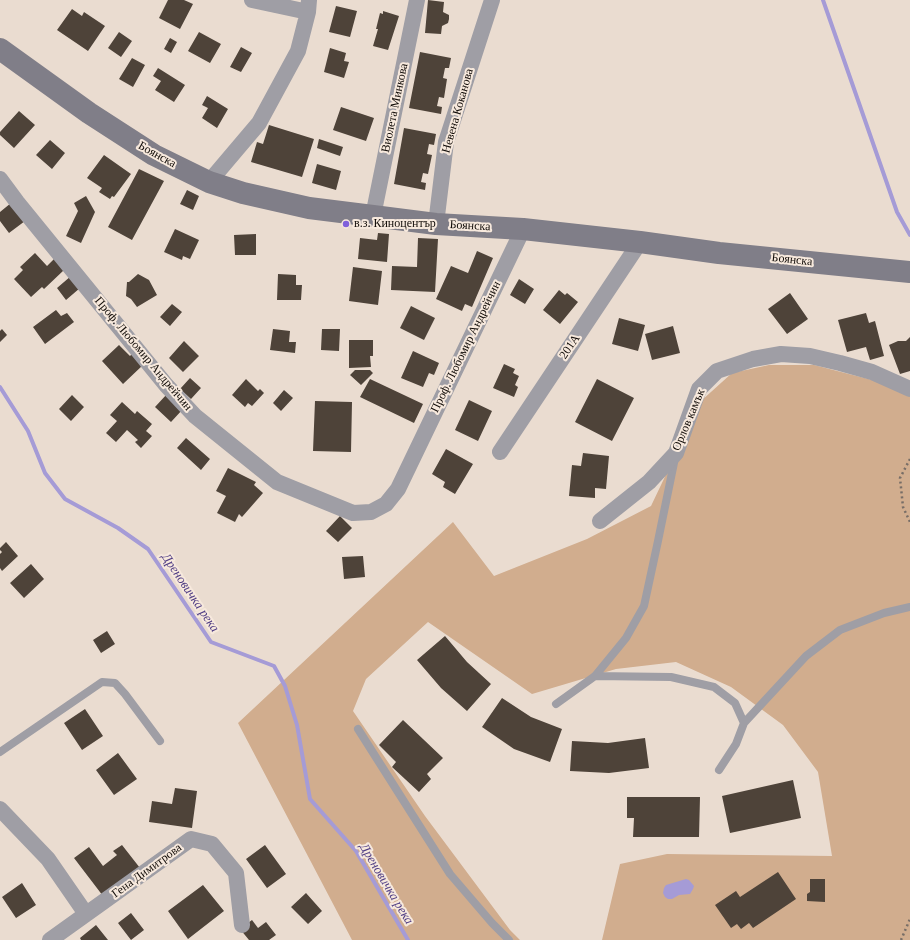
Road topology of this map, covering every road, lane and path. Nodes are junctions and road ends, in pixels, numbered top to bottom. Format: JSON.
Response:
{"nodes":[{"id":1,"x":252,"y":0,"type":"edge"},
{"id":2,"x":418,"y":0,"type":"edge"},
{"id":3,"x":492,"y":0,"type":"edge"},
{"id":4,"x":308,"y":6,"type":"edge"},
{"id":5,"x":0,"y":49,"type":"edge"},
{"id":6,"x":0,"y":178,"type":"edge"},
{"id":7,"x":209,"y":182,"type":"junction"},
{"id":8,"x":373,"y":216,"type":"junction"},
{"id":9,"x":436,"y":224,"type":"junction"},
{"id":10,"x":523,"y":229,"type":"junction"},
{"id":11,"x":640,"y":242,"type":"junction"},
{"id":12,"x":910,"y":272,"type":"edge"},
{"id":13,"x":910,"y":388,"type":"edge"},
{"id":14,"x":500,"y":452,"type":"dead end"},
{"id":15,"x":676,"y":454,"type":"junction"},
{"id":16,"x":910,"y":458,"type":"edge"},
{"id":17,"x":600,"y":521,"type":"dead end"},
{"id":18,"x":910,"y":522,"type":"edge"},
{"id":19,"x":910,"y":607,"type":"edge"},
{"id":20,"x":595,"y":676,"type":"junction"},
{"id":21,"x":556,"y":704,"type":"dead end"},
{"id":22,"x":744,"y":723,"type":"junction"},
{"id":23,"x":358,"y":729,"type":"dead end"},
{"id":24,"x":160,"y":741,"type":"dead end"},
{"id":25,"x":0,"y":752,"type":"edge"},
{"id":26,"x":719,"y":770,"type":"dead end"},
{"id":27,"x":0,"y":809,"type":"edge"},
{"id":28,"x":86,"y":914,"type":"junction"},
{"id":29,"x":910,"y":919,"type":"edge"},
{"id":30,"x":242,"y":925,"type":"dead end"},
{"id":31,"x":50,"y":940,"type":"edge"},
{"id":32,"x":509,"y":940,"type":"edge"},
{"id":33,"x":901,"y":940,"type":"edge"}],
"edges":[{"from":1,"to":4,"type":"street"},
{"from":2,"to":8,"type":"street","name":"Виолета Минкова"},
{"from":3,"to":9,"type":"street","name":"Невена Коканова"},
{"from":4,"to":7,"type":"street"},
{"from":5,"to":7,"type":"main road","name":"Боянска"},
{"from":6,"to":10,"type":"street","name":"Проф. Любомир Андрейчин"},
{"from":7,"to":8,"type":"main road","name":"Боянска"},
{"from":8,"to":9,"type":"main road","name":"Боянска"},
{"from":9,"to":10,"type":"main road","name":"Боянска"},
{"from":10,"to":11,"type":"main road","name":"Боянска"},
{"from":11,"to":12,"type":"main road","name":"Боянска"},
{"from":11,"to":14,"type":"street","name":"201А"},
{"from":13,"to":15,"type":"street","name":"Орлов камък"},
{"from":15,"to":17,"type":"street","name":"Орлов камък"},
{"from":15,"to":20,"type":"lane"},
{"from":16,"to":18,"type":"path"},
{"from":19,"to":22,"type":"lane"},
{"from":20,"to":21,"type":"lane"},
{"from":20,"to":22,"type":"lane"},
{"from":22,"to":26,"type":"lane"},
{"from":23,"to":32,"type":"lane"},
{"from":24,"to":25,"type":"lane"},
{"from":27,"to":28,"type":"street"},
{"from":28,"to":30,"type":"street","name":"Гена Димитрова"},
{"from":28,"to":31,"type":"street","name":"Гена Димитрова"},
{"from":29,"to":33,"type":"path"}]}
